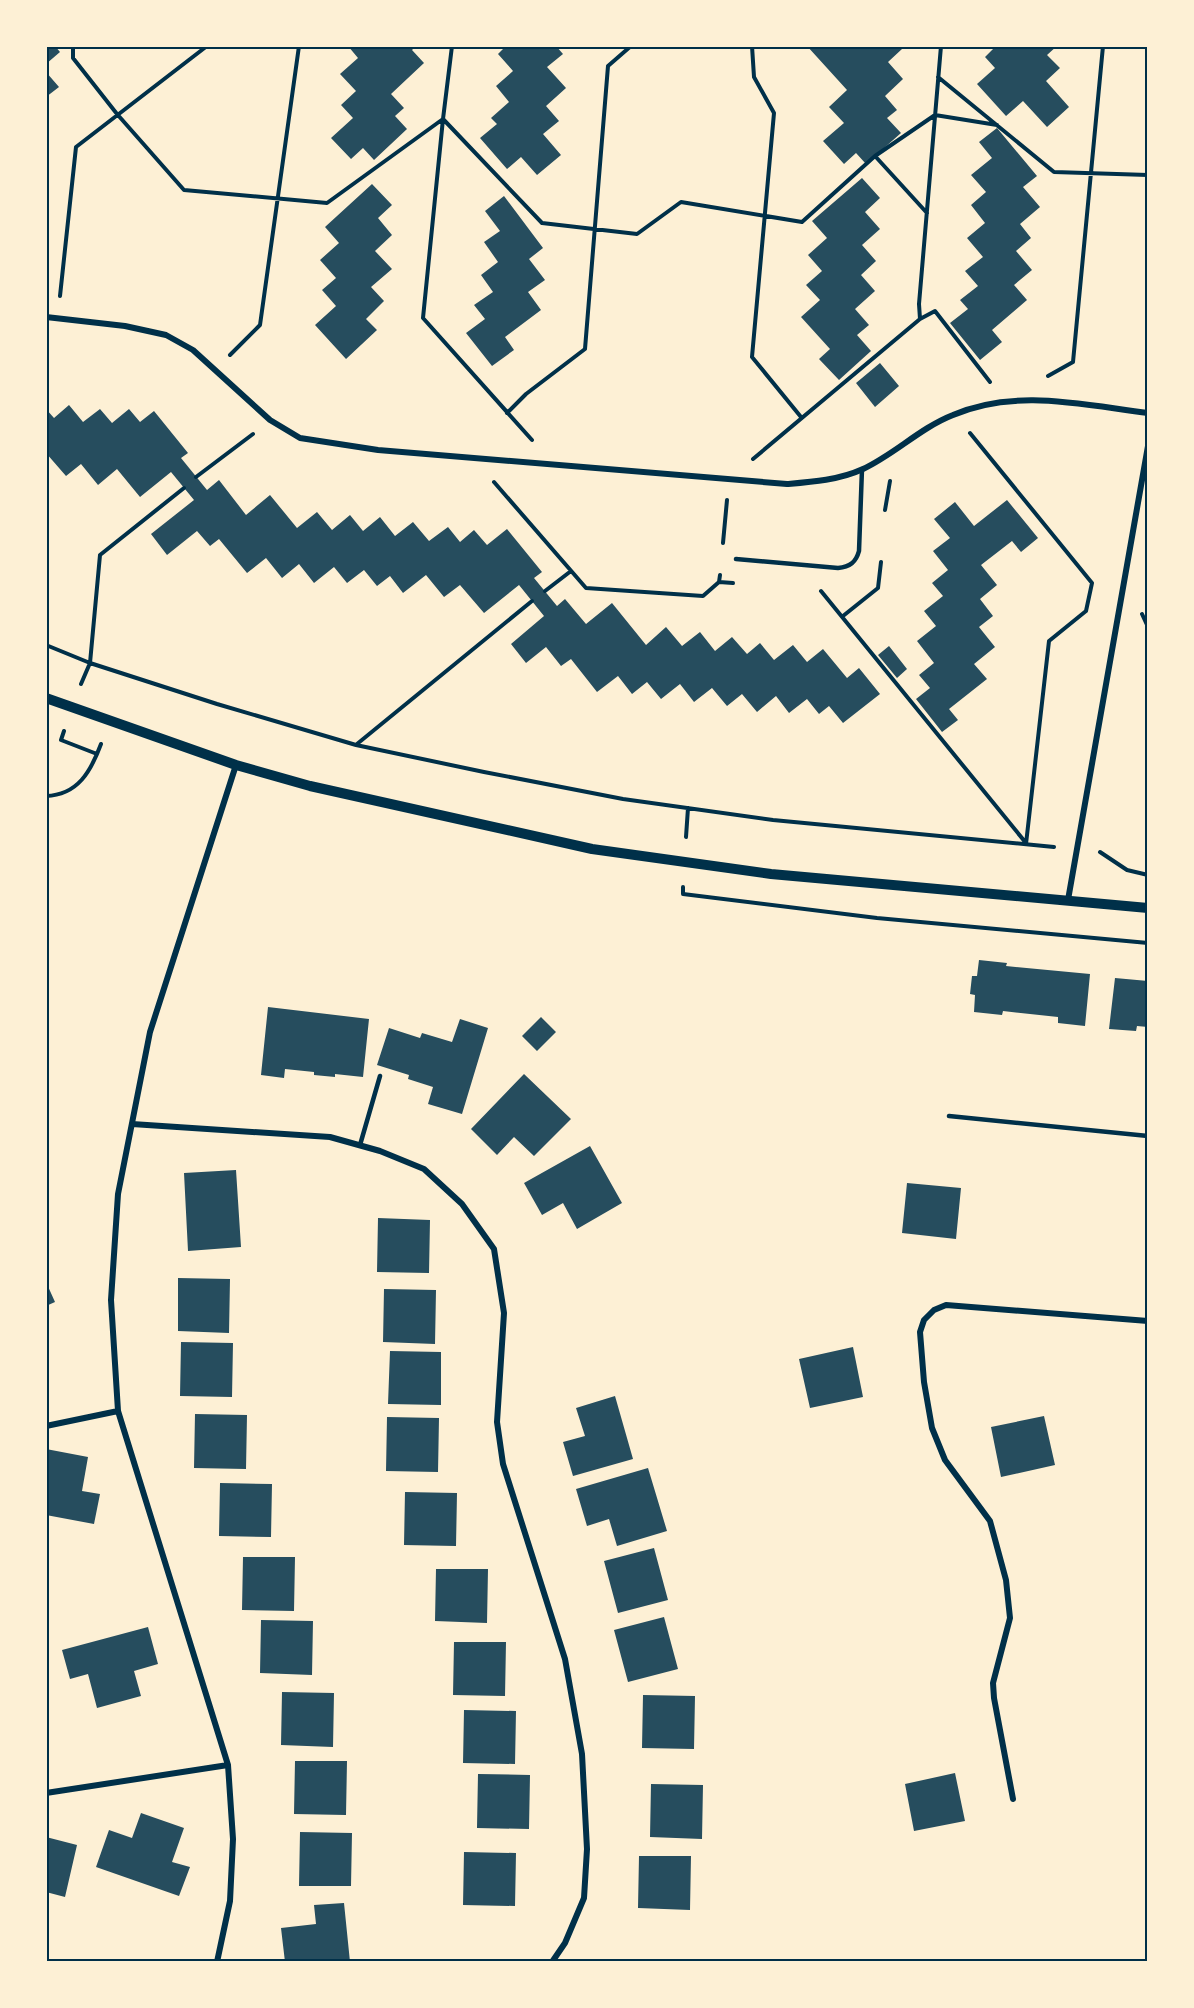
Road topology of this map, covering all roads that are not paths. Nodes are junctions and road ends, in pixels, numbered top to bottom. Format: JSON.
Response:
{"nodes":[{"id":1,"x":46,"y":317,"type":"edge"},
{"id":2,"x":1148,"y":413,"type":"edge"},
{"id":3,"x":1148,"y":446,"type":"edge"},
{"id":4,"x":862,"y":469,"type":"junction"},
{"id":5,"x":736,"y":559,"type":"dead end"},
{"id":6,"x":46,"y":698,"type":"edge"},
{"id":7,"x":236,"y":765,"type":"junction"},
{"id":8,"x":1068,"y":900,"type":"junction"},
{"id":9,"x":1148,"y":908,"type":"edge"},
{"id":10,"x":380,"y":1076,"type":"dead end"},
{"id":11,"x":949,"y":1116,"type":"dead end"},
{"id":12,"x":132,"y":1125,"type":"junction"},
{"id":13,"x":1148,"y":1136,"type":"edge"},
{"id":14,"x":360,"y":1145,"type":"junction"},
{"id":15,"x":1148,"y":1321,"type":"edge"},
{"id":16,"x":118,"y":1411,"type":"junction"},
{"id":17,"x":46,"y":1426,"type":"edge"},
{"id":18,"x":228,"y":1765,"type":"junction"},
{"id":19,"x":46,"y":1793,"type":"edge"},
{"id":20,"x":1013,"y":1799,"type":"dead end"},
{"id":21,"x":218,"y":1962,"type":"edge"},
{"id":22,"x":552,"y":1962,"type":"edge"}],
"edges":[{"from":1,"to":4,"type":"street"},
{"from":2,"to":4,"type":"street"},
{"from":3,"to":8,"type":"street"},
{"from":4,"to":5,"type":"lane"},
{"from":6,"to":7,"type":"street"},
{"from":7,"to":8,"type":"street"},
{"from":7,"to":12,"type":"street"},
{"from":8,"to":9,"type":"street"},
{"from":10,"to":14,"type":"lane"},
{"from":11,"to":13,"type":"lane"},
{"from":12,"to":14,"type":"street"},
{"from":12,"to":16,"type":"street"},
{"from":14,"to":22,"type":"street"},
{"from":15,"to":20,"type":"street"},
{"from":16,"to":17,"type":"street"},
{"from":16,"to":18,"type":"street"},
{"from":18,"to":19,"type":"street"},
{"from":18,"to":21,"type":"street"}]}
